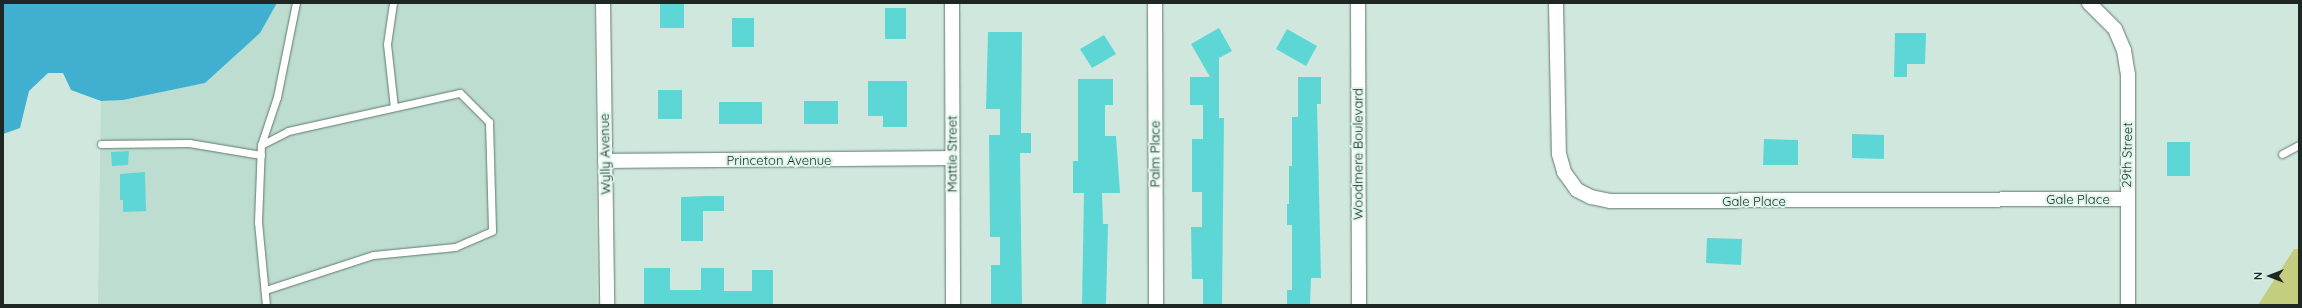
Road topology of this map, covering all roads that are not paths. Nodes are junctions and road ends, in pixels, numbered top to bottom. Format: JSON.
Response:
{"nodes":[{"id":1,"x":296,"y":3,"type":"edge"},
{"id":2,"x":393,"y":3,"type":"edge"},
{"id":3,"x":603,"y":3,"type":"edge"},
{"id":4,"x":952,"y":3,"type":"edge"},
{"id":5,"x":1155,"y":3,"type":"edge"},
{"id":6,"x":1358,"y":3,"type":"edge"},
{"id":7,"x":1556,"y":3,"type":"edge"},
{"id":8,"x":2089,"y":3,"type":"edge"},
{"id":9,"x":394,"y":107,"type":"junction"},
{"id":10,"x":101,"y":144,"type":"dead end"},
{"id":11,"x":262,"y":145,"type":"junction"},
{"id":12,"x":2299,"y":145,"type":"edge"},
{"id":13,"x":2282,"y":154,"type":"dead end"},
{"id":14,"x":261,"y":155,"type":"junction"},
{"id":15,"x":952,"y":158,"type":"junction"},
{"id":16,"x":605,"y":161,"type":"junction"},
{"id":17,"x":2126,"y":199,"type":"junction"},
{"id":18,"x":265,"y":290,"type":"junction"},
{"id":19,"x":266,"y":305,"type":"edge"},
{"id":20,"x":606,"y":305,"type":"edge"},
{"id":21,"x":953,"y":305,"type":"edge"},
{"id":22,"x":1156,"y":305,"type":"edge"},
{"id":23,"x":1359,"y":305,"type":"edge"},
{"id":24,"x":2128,"y":305,"type":"edge"}],
"edges":[{"from":1,"to":11,"type":"lane"},
{"from":2,"to":9,"type":"lane"},
{"from":3,"to":16,"type":"street","name":"Wylly Avenue"},
{"from":4,"to":15,"type":"street","name":"Mattie Street"},
{"from":5,"to":22,"type":"street","name":"Palm Place"},
{"from":6,"to":23,"type":"street","name":"Woodmere Boulevard"},
{"from":7,"to":17,"type":"street","name":"Gale Place"},
{"from":8,"to":17,"type":"street","name":"29th Street"},
{"from":9,"to":11,"type":"lane"},
{"from":9,"to":18,"type":"lane"},
{"from":10,"to":14,"type":"lane"},
{"from":11,"to":14,"type":"lane"},
{"from":12,"to":13,"type":"lane"},
{"from":14,"to":18,"type":"lane"},
{"from":15,"to":16,"type":"street","name":"Princeton Avenue"},
{"from":15,"to":21,"type":"street","name":"Mattie Street"},
{"from":16,"to":20,"type":"street","name":"Wylly Avenue"},
{"from":17,"to":24,"type":"street","name":"29th Street"},
{"from":18,"to":19,"type":"lane"}]}
